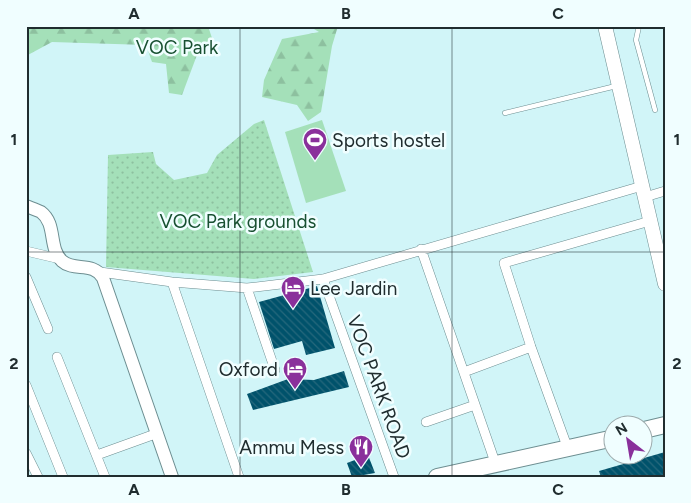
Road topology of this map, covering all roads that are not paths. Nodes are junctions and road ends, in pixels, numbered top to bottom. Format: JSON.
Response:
{"nodes":[{"id":1,"x":605,"y":26,"type":"edge"},
{"id":2,"x":639,"y":26,"type":"edge"},
{"id":3,"x":618,"y":86,"type":"junction"},
{"id":4,"x":655,"y":110,"type":"dead end"},
{"id":5,"x":505,"y":113,"type":"dead end"},
{"id":6,"x":665,"y":191,"type":"edge"},
{"id":7,"x":643,"y":192,"type":"junction"},
{"id":8,"x":26,"y":206,"type":"edge"},
{"id":9,"x":650,"y":221,"type":"junction"},
{"id":10,"x":421,"y":249,"type":"junction"},
{"id":11,"x":26,"y":251,"type":"edge"},
{"id":12,"x":60,"y":259,"type":"junction"},
{"id":13,"x":100,"y":272,"type":"junction"},
{"id":14,"x":26,"y":277,"type":"edge"},
{"id":15,"x":323,"y":279,"type":"junction"},
{"id":16,"x":172,"y":282,"type":"junction"},
{"id":17,"x":665,"y":284,"type":"edge"},
{"id":18,"x":247,"y":288,"type":"junction"},
{"id":19,"x":48,"y":329,"type":"dead end"},
{"id":20,"x":531,"y":347,"type":"junction"},
{"id":21,"x":57,"y":357,"type":"dead end"},
{"id":22,"x":275,"y":370,"type":"dead end"},
{"id":23,"x":464,"y":372,"type":"junction"},
{"id":24,"x":26,"y":385,"type":"edge"},
{"id":25,"x":475,"y":405,"type":"junction"},
{"id":26,"x":426,"y":422,"type":"dead end"},
{"id":27,"x":158,"y":433,"type":"junction"},
{"id":28,"x":604,"y":440,"type":"edge"},
{"id":29,"x":604,"y":448,"type":"edge"},
{"id":30,"x":568,"y":449,"type":"junction"},
{"id":31,"x":26,"y":453,"type":"edge"},
{"id":32,"x":97,"y":455,"type":"junction"},
{"id":33,"x":496,"y":464,"type":"junction"},
{"id":34,"x":38,"y":477,"type":"edge"},
{"id":35,"x":63,"y":477,"type":"edge"},
{"id":36,"x":105,"y":477,"type":"edge"},
{"id":37,"x":172,"y":477,"type":"edge"},
{"id":38,"x":239,"y":477,"type":"edge"},
{"id":39,"x":394,"y":477,"type":"edge"},
{"id":40,"x":437,"y":477,"type":"edge"},
{"id":41,"x":482,"y":477,"type":"edge"}],
"edges":[{"from":1,"to":3,"type":"main road"},
{"from":2,"to":4,"type":"lane"},
{"from":3,"to":5,"type":"lane"},
{"from":3,"to":7,"type":"main road"},
{"from":6,"to":7,"type":"street"},
{"from":7,"to":9,"type":"main road"},
{"from":7,"to":10,"type":"street"},
{"from":8,"to":12,"type":"main road"},
{"from":9,"to":17,"type":"main road"},
{"from":9,"to":20,"type":"street"},
{"from":10,"to":15,"type":"street"},
{"from":10,"to":23,"type":"street"},
{"from":11,"to":12,"type":"street"},
{"from":12,"to":13,"type":"main road"},
{"from":13,"to":16,"type":"street"},
{"from":13,"to":27,"type":"main road"},
{"from":14,"to":19,"type":"street"},
{"from":15,"to":18,"type":"street"},
{"from":15,"to":39,"type":"street","name":"VOC PARK ROAD"},
{"from":16,"to":18,"type":"street"},
{"from":16,"to":38,"type":"street"},
{"from":18,"to":22,"type":"street"},
{"from":20,"to":23,"type":"street"},
{"from":20,"to":30,"type":"street"},
{"from":21,"to":32,"type":"street"},
{"from":23,"to":25,"type":"street"},
{"from":24,"to":35,"type":"street"},
{"from":25,"to":26,"type":"street"},
{"from":25,"to":33,"type":"street"},
{"from":27,"to":32,"type":"street"},
{"from":27,"to":37,"type":"main road"},
{"from":28,"to":30,"type":"highway"},
{"from":29,"to":41,"type":"highway"},
{"from":30,"to":33,"type":"highway"},
{"from":31,"to":34,"type":"street"},
{"from":32,"to":36,"type":"street"},
{"from":33,"to":40,"type":"highway"}]}
